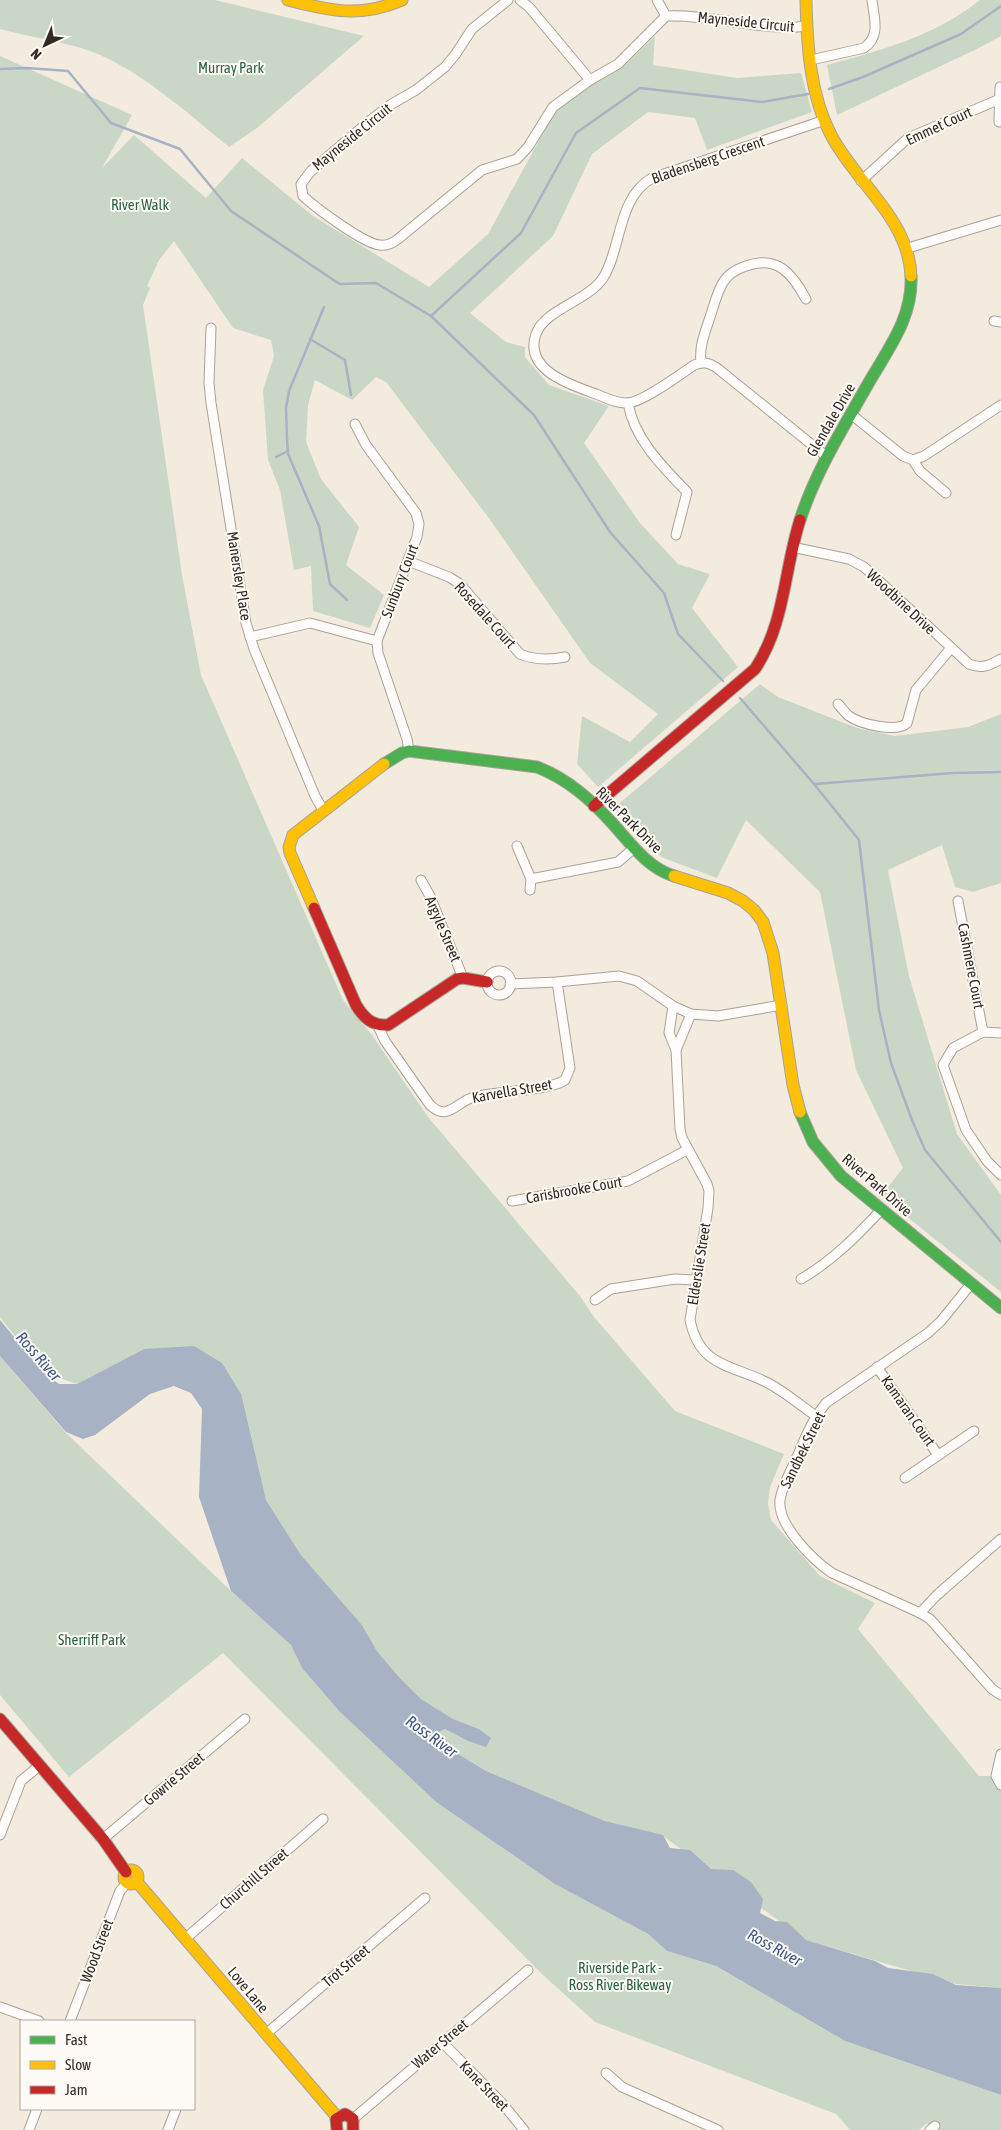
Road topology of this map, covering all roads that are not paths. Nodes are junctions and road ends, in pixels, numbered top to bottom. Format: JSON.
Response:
{"nodes":[{"id":1,"x":288,"y":0,"type":"edge"},
{"id":2,"x":402,"y":0,"type":"edge"},
{"id":3,"x":508,"y":0,"type":"edge"},
{"id":4,"x":520,"y":0,"type":"edge"},
{"id":5,"x":658,"y":0,"type":"edge"},
{"id":6,"x":806,"y":0,"type":"edge"},
{"id":7,"x":872,"y":0,"type":"edge"},
{"id":8,"x":666,"y":16,"type":"junction"},
{"id":9,"x":807,"y":26,"type":"junction"},
{"id":10,"x":811,"y":60,"type":"junction"},
{"id":11,"x":590,"y":80,"type":"junction"},
{"id":12,"x":1000,"y":88,"type":"edge"},
{"id":13,"x":1000,"y":98,"type":"edge"},
{"id":14,"x":825,"y":120,"type":"junction"},
{"id":15,"x":999,"y":122,"type":"dead end"},
{"id":16,"x":861,"y":180,"type":"junction"},
{"id":17,"x":1001,"y":220,"type":"edge"},
{"id":18,"x":908,"y":248,"type":"junction"},
{"id":19,"x":806,"y":299,"type":"dead end"},
{"id":20,"x":211,"y":328,"type":"dead end"},
{"id":21,"x":701,"y":362,"type":"junction"},
{"id":22,"x":628,"y":403,"type":"junction"},
{"id":23,"x":1001,"y":405,"type":"edge"},
{"id":24,"x":852,"y":415,"type":"junction"},
{"id":25,"x":355,"y":424,"type":"dead end"},
{"id":26,"x":827,"y":457,"type":"junction"},
{"id":27,"x":913,"y":460,"type":"junction"},
{"id":28,"x":946,"y":493,"type":"dead end"},
{"id":29,"x":676,"y":535,"type":"dead end"},
{"id":30,"x":792,"y":547,"type":"junction"},
{"id":31,"x":408,"y":561,"type":"junction"},
{"id":32,"x":250,"y":637,"type":"junction"},
{"id":33,"x":377,"y":641,"type":"junction"},
{"id":34,"x":951,"y":648,"type":"junction"},
{"id":35,"x":565,"y":657,"type":"dead end"},
{"id":36,"x":1001,"y":659,"type":"edge"},
{"id":37,"x":838,"y":704,"type":"dead end"},
{"id":38,"x":409,"y":751,"type":"junction"},
{"id":39,"x":594,"y":806,"type":"junction"},
{"id":40,"x":323,"y":810,"type":"junction"},
{"id":41,"x":517,"y":846,"type":"dead end"},
{"id":42,"x":634,"y":848,"type":"junction"},
{"id":43,"x":531,"y":879,"type":"junction"},
{"id":44,"x":421,"y":880,"type":"dead end"},
{"id":45,"x":530,"y":890,"type":"dead end"},
{"id":46,"x":958,"y":901,"type":"dead end"},
{"id":47,"x":462,"y":978,"type":"junction"},
{"id":48,"x":487,"y":982,"type":"junction"},
{"id":49,"x":557,"y":982,"type":"junction"},
{"id":50,"x":510,"y":984,"type":"junction"},
{"id":51,"x":782,"y":1005,"type":"junction"},
{"id":52,"x":673,"y":1006,"type":"junction"},
{"id":53,"x":691,"y":1014,"type":"junction"},
{"id":54,"x":378,"y":1026,"type":"junction"},
{"id":55,"x":983,"y":1032,"type":"junction"},
{"id":56,"x":1001,"y":1033,"type":"edge"},
{"id":57,"x":676,"y":1050,"type":"junction"},
{"id":58,"x":688,"y":1150,"type":"junction"},
{"id":59,"x":1001,"y":1175,"type":"edge"},
{"id":60,"x":512,"y":1201,"type":"dead end"},
{"id":61,"x":881,"y":1210,"type":"junction"},
{"id":62,"x":801,"y":1278,"type":"dead end"},
{"id":63,"x":695,"y":1280,"type":"junction"},
{"id":64,"x":971,"y":1284,"type":"junction"},
{"id":65,"x":595,"y":1300,"type":"dead end"},
{"id":66,"x":1001,"y":1308,"type":"edge"},
{"id":67,"x":878,"y":1367,"type":"junction"},
{"id":68,"x":816,"y":1416,"type":"junction"},
{"id":69,"x":974,"y":1431,"type":"dead end"},
{"id":70,"x":938,"y":1455,"type":"junction"},
{"id":71,"x":906,"y":1478,"type":"dead end"},
{"id":72,"x":1001,"y":1539,"type":"edge"},
{"id":73,"x":920,"y":1613,"type":"junction"},
{"id":74,"x":1001,"y":1695,"type":"edge"},
{"id":75,"x":0,"y":1719,"type":"edge"},
{"id":76,"x":245,"y":1719,"type":"dead end"},
{"id":77,"x":1001,"y":1754,"type":"edge"},
{"id":78,"x":39,"y":1766,"type":"junction"},
{"id":79,"x":1001,"y":1785,"type":"edge"},
{"id":80,"x":323,"y":1819,"type":"dead end"},
{"id":81,"x":0,"y":1835,"type":"edge"},
{"id":82,"x":103,"y":1839,"type":"junction"},
{"id":83,"x":130,"y":1879,"type":"junction"},
{"id":84,"x":425,"y":1898,"type":"dead end"},
{"id":85,"x":185,"y":1939,"type":"junction"},
{"id":86,"x":528,"y":1970,"type":"dead end"},
{"id":87,"x":0,"y":2006,"type":"edge"},
{"id":88,"x":36,"y":2020,"type":"edge"},
{"id":89,"x":70,"y":2020,"type":"edge"},
{"id":90,"x":266,"y":2034,"type":"junction"},
{"id":91,"x":442,"y":2043,"type":"junction"},
{"id":92,"x":606,"y":2073,"type":"dead end"},
{"id":93,"x":37,"y":2110,"type":"edge"},
{"id":94,"x":176,"y":2110,"type":"edge"},
{"id":95,"x":337,"y":2117,"type":"junction"},
{"id":96,"x":354,"y":2127,"type":"edge"},
{"id":97,"x":714,"y":2129,"type":"edge"},
{"id":98,"x":29,"y":2130,"type":"edge"},
{"id":99,"x":168,"y":2130,"type":"edge"},
{"id":100,"x":337,"y":2130,"type":"edge"},
{"id":101,"x":524,"y":2130,"type":"edge"}],
"edges":[{"from":1,"to":2,"type":"street"},
{"from":3,"to":11,"type":"street","name":"Mayneside Circuit"},
{"from":4,"to":11,"type":"street"},
{"from":5,"to":8,"type":"street"},
{"from":6,"to":9,"type":"street","name":"Glendale Drive"},
{"from":7,"to":10,"type":"street"},
{"from":8,"to":9,"type":"street","name":"Mayneside Circuit"},
{"from":8,"to":11,"type":"street","name":"Mayneside Circuit"},
{"from":9,"to":10,"type":"street","name":"Glendale Drive"},
{"from":10,"to":14,"type":"street","name":"Glendale Drive"},
{"from":12,"to":13,"type":"street"},
{"from":13,"to":15,"type":"street"},
{"from":13,"to":16,"type":"street","name":"Emmet Court"},
{"from":14,"to":16,"type":"street","name":"Glendale Drive"},
{"from":14,"to":22,"type":"street","name":"Bladensberg Crescent"},
{"from":16,"to":18,"type":"street","name":"Glendale Drive"},
{"from":17,"to":18,"type":"street"},
{"from":18,"to":24,"type":"street","name":"Glendale Drive"},
{"from":19,"to":21,"type":"street"},
{"from":20,"to":32,"type":"street","name":"Manersley Place"},
{"from":21,"to":22,"type":"street"},
{"from":21,"to":26,"type":"street"},
{"from":22,"to":29,"type":"street"},
{"from":23,"to":27,"type":"street"},
{"from":24,"to":26,"type":"street","name":"Glendale Drive"},
{"from":24,"to":27,"type":"street"},
{"from":25,"to":31,"type":"street","name":"Sunbury Court"},
{"from":26,"to":30,"type":"street","name":"Glendale Drive"},
{"from":27,"to":28,"type":"street"},
{"from":30,"to":34,"type":"street","name":"Woodbine Drive"},
{"from":30,"to":39,"type":"street","name":"Glendale Drive"},
{"from":31,"to":33,"type":"street","name":"Sunbury Court"},
{"from":31,"to":35,"type":"street","name":"Rosedale Court"},
{"from":32,"to":33,"type":"street"},
{"from":32,"to":40,"type":"street","name":"Manersley Place"},
{"from":33,"to":38,"type":"street"},
{"from":34,"to":36,"type":"street","name":"Woodbine Drive"},
{"from":34,"to":37,"type":"street"},
{"from":38,"to":39,"type":"street","name":"River Park Drive"},
{"from":38,"to":40,"type":"street"},
{"from":39,"to":42,"type":"street","name":"River Park Drive"},
{"from":40,"to":54,"type":"street"},
{"from":41,"to":43,"type":"street"},
{"from":42,"to":43,"type":"street"},
{"from":42,"to":51,"type":"street","name":"River Park Drive"},
{"from":43,"to":45,"type":"street"},
{"from":44,"to":47,"type":"street","name":"Argyle Street"},
{"from":46,"to":55,"type":"street","name":"Cashmere Court"},
{"from":47,"to":48,"type":"street"},
{"from":47,"to":54,"type":"street"},
{"from":48,"to":50,"type":"street"},
{"from":48,"to":50,"type":"street"},
{"from":49,"to":50,"type":"street"},
{"from":49,"to":52,"type":"street"},
{"from":49,"to":54,"type":"street","name":"Karvella Street"},
{"from":51,"to":53,"type":"street"},
{"from":51,"to":61,"type":"street","name":"River Park Drive"},
{"from":52,"to":53,"type":"street"},
{"from":52,"to":57,"type":"street","name":"Elderslie Street"},
{"from":53,"to":57,"type":"street","name":"Elderslie Street"},
{"from":55,"to":56,"type":"street"},
{"from":55,"to":59,"type":"street"},
{"from":57,"to":58,"type":"street","name":"Elderslie Street"},
{"from":58,"to":60,"type":"street","name":"Carisbrooke Court"},
{"from":58,"to":63,"type":"street","name":"Elderslie Street"},
{"from":61,"to":62,"type":"street"},
{"from":61,"to":64,"type":"street","name":"River Park Drive"},
{"from":63,"to":65,"type":"street"},
{"from":63,"to":68,"type":"street","name":"Elderslie Street"},
{"from":64,"to":66,"type":"street","name":"River Park Drive"},
{"from":64,"to":67,"type":"street","name":"Sandbek Street"},
{"from":67,"to":68,"type":"street","name":"Sandbek Street"},
{"from":67,"to":70,"type":"street","name":"Kamaran Court"},
{"from":68,"to":73,"type":"street","name":"Sandbek Street"},
{"from":69,"to":70,"type":"street","name":"Kamaran Court"},
{"from":70,"to":71,"type":"street","name":"Kamaran Court"},
{"from":72,"to":73,"type":"street"},
{"from":73,"to":74,"type":"street","name":"Sandbek Street"},
{"from":75,"to":78,"type":"street","name":"Love Lane"},
{"from":76,"to":82,"type":"street","name":"Gowrie Street"},
{"from":77,"to":79,"type":"street"},
{"from":78,"to":81,"type":"street"},
{"from":78,"to":82,"type":"street","name":"Love Lane"},
{"from":80,"to":85,"type":"street","name":"Churchill Street"},
{"from":82,"to":83,"type":"street","name":"Love Lane"},
{"from":83,"to":85,"type":"street","name":"Love Lane"},
{"from":83,"to":89,"type":"street","name":"Wood Street"},
{"from":84,"to":90,"type":"street","name":"Trot Street"},
{"from":85,"to":90,"type":"street","name":"Love Lane"},
{"from":86,"to":91,"type":"street","name":"Water Street"},
{"from":87,"to":88,"type":"street"},
{"from":90,"to":95,"type":"street","name":"Love Lane"},
{"from":91,"to":96,"type":"street","name":"Water Street"},
{"from":91,"to":101,"type":"street","name":"Kane Street"},
{"from":92,"to":97,"type":"street"},
{"from":93,"to":98,"type":"street"},
{"from":94,"to":99,"type":"street"},
{"from":95,"to":96,"type":"street"},
{"from":95,"to":100,"type":"street"}]}
